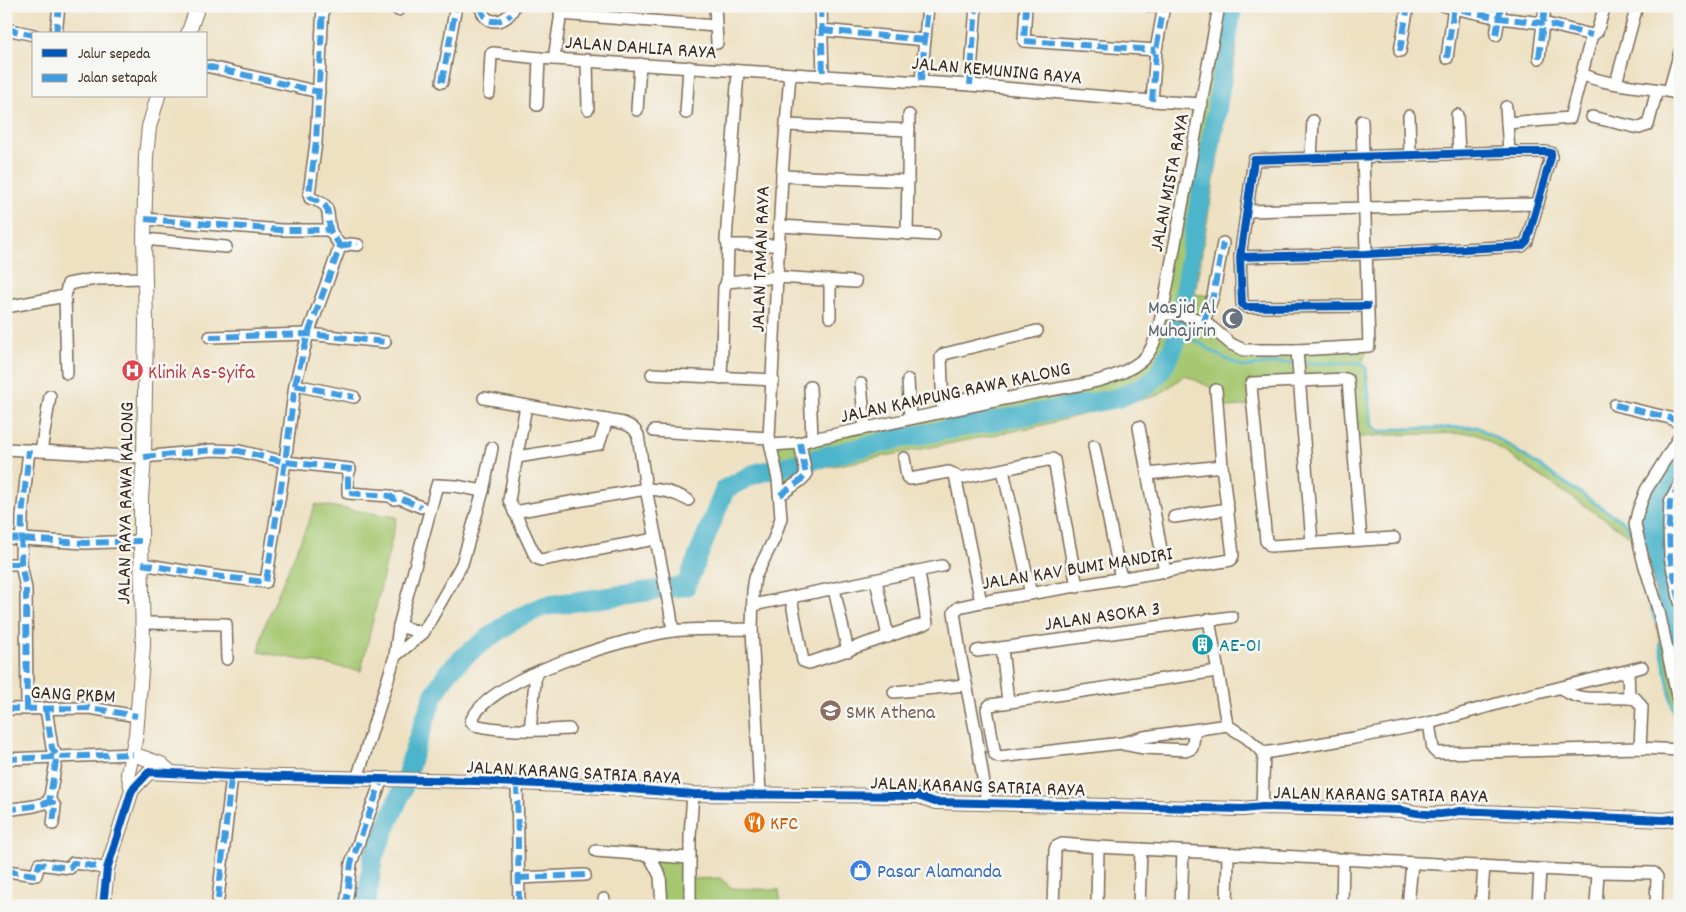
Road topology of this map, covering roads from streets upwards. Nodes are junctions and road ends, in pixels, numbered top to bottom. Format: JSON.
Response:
{"nodes":[{"id":1,"x":59,"y":6,"type":"edge"},
{"id":2,"x":198,"y":6,"type":"edge"},
{"id":3,"x":323,"y":6,"type":"edge"},
{"id":4,"x":456,"y":6,"type":"edge"},
{"id":5,"x":481,"y":6,"type":"edge"},
{"id":6,"x":514,"y":6,"type":"edge"},
{"id":7,"x":715,"y":6,"type":"edge"},
{"id":8,"x":821,"y":6,"type":"edge"},
{"id":9,"x":928,"y":6,"type":"edge"},
{"id":10,"x":976,"y":6,"type":"edge"},
{"id":11,"x":1026,"y":6,"type":"edge"},
{"id":12,"x":1150,"y":6,"type":"edge"},
{"id":13,"x":1219,"y":6,"type":"edge"},
{"id":14,"x":1408,"y":6,"type":"edge"},
{"id":15,"x":1546,"y":6,"type":"edge"},
{"id":16,"x":1637,"y":6,"type":"edge"},
{"id":17,"x":1164,"y":7,"type":"edge"},
{"id":18,"x":1450,"y":7,"type":"edge"},
{"id":19,"x":561,"y":10,"type":"edge"},
{"id":20,"x":1500,"y":12,"type":"edge"},
{"id":21,"x":1603,"y":12,"type":"dead end"},
{"id":22,"x":1543,"y":23,"type":"junction"},
{"id":23,"x":716,"y":26,"type":"junction"},
{"id":24,"x":6,"y":29,"type":"edge"},
{"id":25,"x":822,"y":30,"type":"junction"},
{"id":26,"x":56,"y":32,"type":"edge"},
{"id":27,"x":189,"y":32,"type":"edge"},
{"id":28,"x":32,"y":35,"type":"edge"},
{"id":29,"x":1496,"y":35,"type":"dead end"},
{"id":30,"x":1592,"y":35,"type":"junction"},
{"id":31,"x":925,"y":40,"type":"junction"},
{"id":32,"x":717,"y":43,"type":"dead end"},
{"id":33,"x":1156,"y":50,"type":"junction"},
{"id":34,"x":1400,"y":51,"type":"dead end"},
{"id":35,"x":1680,"y":52,"type":"edge"},
{"id":36,"x":539,"y":58,"type":"junction"},
{"id":37,"x":1447,"y":58,"type":"dead end"},
{"id":38,"x":1539,"y":58,"type":"dead end"},
{"id":39,"x":554,"y":59,"type":"junction"},
{"id":40,"x":587,"y":60,"type":"junction"},
{"id":41,"x":640,"y":64,"type":"junction"},
{"id":42,"x":208,"y":66,"type":"edge"},
{"id":43,"x":690,"y":68,"type":"junction"},
{"id":44,"x":738,"y":70,"type":"junction"},
{"id":45,"x":790,"y":74,"type":"junction"},
{"id":46,"x":1582,"y":74,"type":"junction"},
{"id":47,"x":824,"y":77,"type":"junction"},
{"id":48,"x":442,"y":82,"type":"dead end"},
{"id":49,"x":922,"y":82,"type":"junction"},
{"id":50,"x":1616,"y":83,"type":"junction"},
{"id":51,"x":970,"y":85,"type":"junction"},
{"id":52,"x":1657,"y":90,"type":"junction"},
{"id":53,"x":319,"y":92,"type":"junction"},
{"id":54,"x":489,"y":93,"type":"dead end"},
{"id":55,"x":1674,"y":93,"type":"edge"},
{"id":56,"x":157,"y":98,"type":"edge"},
{"id":57,"x":1152,"y":101,"type":"junction"},
{"id":58,"x":1202,"y":104,"type":"junction"},
{"id":59,"x":537,"y":105,"type":"dead end"},
{"id":60,"x":1506,"y":107,"type":"dead end"},
{"id":61,"x":588,"y":108,"type":"dead end"},
{"id":62,"x":637,"y":110,"type":"dead end"},
{"id":63,"x":686,"y":113,"type":"dead end"},
{"id":64,"x":909,"y":114,"type":"dead end"},
{"id":65,"x":1457,"y":115,"type":"dead end"},
{"id":66,"x":1409,"y":116,"type":"dead end"},
{"id":67,"x":1592,"y":116,"type":"dead end"},
{"id":68,"x":1362,"y":121,"type":"dead end"},
{"id":69,"x":1312,"y":122,"type":"dead end"},
{"id":70,"x":1507,"y":123,"type":"junction"},
{"id":71,"x":786,"y":126,"type":"junction"},
{"id":72,"x":909,"y":130,"type":"junction"},
{"id":73,"x":1509,"y":152,"type":"junction"},
{"id":74,"x":1459,"y":154,"type":"junction"},
{"id":75,"x":1410,"y":155,"type":"junction"},
{"id":76,"x":1363,"y":157,"type":"junction"},
{"id":77,"x":1311,"y":158,"type":"junction"},
{"id":78,"x":782,"y":176,"type":"junction"},
{"id":79,"x":908,"y":181,"type":"junction"},
{"id":80,"x":1537,"y":204,"type":"junction"},
{"id":81,"x":1364,"y":208,"type":"junction"},
{"id":82,"x":1248,"y":211,"type":"junction"},
{"id":83,"x":145,"y":219,"type":"junction"},
{"id":84,"x":780,"y":226,"type":"junction"},
{"id":85,"x":330,"y":230,"type":"junction"},
{"id":86,"x":907,"y":234,"type":"junction"},
{"id":87,"x":934,"y":235,"type":"dead end"},
{"id":88,"x":144,"y":239,"type":"junction"},
{"id":89,"x":1223,"y":243,"type":"dead end"},
{"id":90,"x":728,"y":244,"type":"junction"},
{"id":91,"x":358,"y":245,"type":"dead end"},
{"id":92,"x":778,"y":245,"type":"junction"},
{"id":93,"x":226,"y":247,"type":"dead end"},
{"id":94,"x":340,"y":247,"type":"junction"},
{"id":95,"x":1366,"y":254,"type":"junction"},
{"id":96,"x":1240,"y":258,"type":"junction"},
{"id":97,"x":778,"y":277,"type":"junction"},
{"id":98,"x":145,"y":278,"type":"junction"},
{"id":99,"x":830,"y":281,"type":"junction"},
{"id":100,"x":727,"y":282,"type":"junction"},
{"id":101,"x":855,"y":282,"type":"dead end"},
{"id":102,"x":65,"y":296,"type":"junction"},
{"id":103,"x":1368,"y":306,"type":"junction"},
{"id":104,"x":6,"y":307,"type":"edge"},
{"id":105,"x":1162,"y":314,"type":"junction"},
{"id":106,"x":830,"y":317,"type":"dead end"},
{"id":107,"x":1200,"y":320,"type":"junction"},
{"id":108,"x":1036,"y":331,"type":"dead end"},
{"id":109,"x":308,"y":334,"type":"junction"},
{"id":110,"x":210,"y":337,"type":"dead end"},
{"id":111,"x":385,"y":342,"type":"dead end"},
{"id":112,"x":1298,"y":350,"type":"junction"},
{"id":113,"x":1142,"y":361,"type":"joint"},
{"id":114,"x":67,"y":373,"type":"dead end"},
{"id":115,"x":652,"y":374,"type":"dead end"},
{"id":116,"x":721,"y":378,"type":"junction"},
{"id":117,"x":1084,"y":378,"type":"dead end"},
{"id":118,"x":1300,"y":379,"type":"junction"},
{"id":119,"x":773,"y":380,"type":"junction"},
{"id":120,"x":908,"y":380,"type":"dead end"},
{"id":121,"x":861,"y":384,"type":"dead end"},
{"id":122,"x":295,"y":385,"type":"junction"},
{"id":123,"x":810,"y":387,"type":"dead end"},
{"id":124,"x":1216,"y":390,"type":"dead end"},
{"id":125,"x":50,"y":396,"type":"dead end"},
{"id":126,"x":354,"y":397,"type":"dead end"},
{"id":127,"x":484,"y":398,"type":"dead end"},
{"id":128,"x":526,"y":406,"type":"junction"},
{"id":129,"x":1615,"y":406,"type":"dead end"},
{"id":130,"x":943,"y":408,"type":"junction"},
{"id":131,"x":910,"y":418,"type":"junction"},
{"id":132,"x":607,"y":420,"type":"junction"},
{"id":133,"x":1680,"y":423,"type":"edge"},
{"id":134,"x":1139,"y":427,"type":"dead end"},
{"id":135,"x":865,"y":428,"type":"junction"},
{"id":136,"x":654,"y":430,"type":"dead end"},
{"id":137,"x":1680,"y":436,"type":"edge"},
{"id":138,"x":812,"y":439,"type":"junction"},
{"id":139,"x":770,"y":442,"type":"junction"},
{"id":140,"x":800,"y":443,"type":"junction"},
{"id":141,"x":1094,"y":446,"type":"dead end"},
{"id":142,"x":492,"y":448,"type":"dead end"},
{"id":143,"x":6,"y":449,"type":"edge"},
{"id":144,"x":29,"y":450,"type":"junction"},
{"id":145,"x":41,"y":450,"type":"junction"},
{"id":146,"x":144,"y":457,"type":"junction"},
{"id":147,"x":517,"y":457,"type":"junction"},
{"id":148,"x":904,"y":458,"type":"dead end"},
{"id":149,"x":285,"y":462,"type":"junction"},
{"id":150,"x":1222,"y":466,"type":"junction"},
{"id":151,"x":1003,"y":470,"type":"junction"},
{"id":152,"x":1148,"y":474,"type":"junction"},
{"id":153,"x":956,"y":479,"type":"junction"},
{"id":154,"x":1680,"y":484,"type":"edge"},
{"id":155,"x":646,"y":489,"type":"junction"},
{"id":156,"x":483,"y":491,"type":"junction"},
{"id":157,"x":780,"y":495,"type":"junction"},
{"id":158,"x":688,"y":500,"type":"dead end"},
{"id":159,"x":1675,"y":501,"type":"edge"},
{"id":160,"x":420,"y":507,"type":"dead end"},
{"id":161,"x":1228,"y":509,"type":"junction"},
{"id":162,"x":514,"y":512,"type":"junction"},
{"id":163,"x":1174,"y":517,"type":"dead end"},
{"id":164,"x":6,"y":538,"type":"edge"},
{"id":165,"x":1394,"y":538,"type":"dead end"},
{"id":166,"x":22,"y":539,"type":"junction"},
{"id":167,"x":655,"y":539,"type":"junction"},
{"id":168,"x":1361,"y":540,"type":"junction"},
{"id":169,"x":140,"y":541,"type":"junction"},
{"id":170,"x":1312,"y":543,"type":"junction"},
{"id":171,"x":6,"y":564,"type":"edge"},
{"id":172,"x":21,"y":564,"type":"junction"},
{"id":173,"x":142,"y":564,"type":"junction"},
{"id":174,"x":942,"y":566,"type":"dead end"},
{"id":175,"x":919,"y":572,"type":"junction"},
{"id":176,"x":1165,"y":572,"type":"junction"},
{"id":177,"x":1120,"y":579,"type":"junction"},
{"id":178,"x":876,"y":580,"type":"junction"},
{"id":179,"x":1077,"y":586,"type":"junction"},
{"id":180,"x":834,"y":588,"type":"junction"},
{"id":181,"x":1031,"y":594,"type":"junction"},
{"id":182,"x":791,"y":598,"type":"junction"},
{"id":183,"x":981,"y":602,"type":"junction"},
{"id":184,"x":1680,"y":602,"type":"edge"},
{"id":185,"x":753,"y":604,"type":"junction"},
{"id":186,"x":1232,"y":616,"type":"dead end"},
{"id":187,"x":1209,"y":620,"type":"junction"},
{"id":188,"x":143,"y":623,"type":"junction"},
{"id":189,"x":399,"y":626,"type":"junction"},
{"id":190,"x":752,"y":629,"type":"junction"},
{"id":191,"x":673,"y":631,"type":"junction"},
{"id":192,"x":423,"y":633,"type":"junction"},
{"id":193,"x":888,"y":637,"type":"junction"},
{"id":194,"x":1002,"y":648,"type":"junction"},
{"id":195,"x":848,"y":651,"type":"junction"},
{"id":196,"x":977,"y":652,"type":"dead end"},
{"id":197,"x":395,"y":656,"type":"junction"},
{"id":198,"x":227,"y":659,"type":"dead end"},
{"id":199,"x":1642,"y":667,"type":"dead end"},
{"id":200,"x":1628,"y":670,"type":"junction"},
{"id":201,"x":1217,"y":672,"type":"junction"},
{"id":202,"x":536,"y":673,"type":"junction"},
{"id":203,"x":966,"y":685,"type":"junction"},
{"id":204,"x":1561,"y":688,"type":"junction"},
{"id":205,"x":894,"y":692,"type":"dead end"},
{"id":206,"x":1629,"y":698,"type":"junction"},
{"id":207,"x":1008,"y":702,"type":"junction"},
{"id":208,"x":46,"y":708,"type":"junction"},
{"id":209,"x":6,"y":709,"type":"edge"},
{"id":210,"x":27,"y":709,"type":"junction"},
{"id":211,"x":1680,"y":709,"type":"edge"},
{"id":212,"x":137,"y":716,"type":"junction"},
{"id":213,"x":1429,"y":722,"type":"junction"},
{"id":214,"x":1227,"y":725,"type":"junction"},
{"id":215,"x":570,"y":729,"type":"dead end"},
{"id":216,"x":530,"y":730,"type":"junction"},
{"id":217,"x":1195,"y":730,"type":"junction"},
{"id":218,"x":1122,"y":744,"type":"junction"},
{"id":219,"x":1640,"y":748,"type":"junction"},
{"id":220,"x":1680,"y":750,"type":"edge"},
{"id":221,"x":1264,"y":753,"type":"junction"},
{"id":222,"x":133,"y":754,"type":"junction"},
{"id":223,"x":58,"y":756,"type":"junction"},
{"id":224,"x":6,"y":759,"type":"edge"},
{"id":225,"x":171,"y":773,"type":"junction"},
{"id":226,"x":232,"y":776,"type":"junction"},
{"id":227,"x":382,"y":778,"type":"junction"},
{"id":228,"x":357,"y":779,"type":"junction"},
{"id":229,"x":517,"y":783,"type":"junction"},
{"id":230,"x":132,"y":790,"type":"junction"},
{"id":231,"x":693,"y":794,"type":"junction"},
{"id":232,"x":760,"y":795,"type":"junction"},
{"id":233,"x":49,"y":802,"type":"junction"},
{"id":234,"x":987,"y":803,"type":"junction"},
{"id":235,"x":1262,"y":807,"type":"junction"},
{"id":236,"x":6,"y":810,"type":"edge"},
{"id":237,"x":1680,"y":818,"type":"edge"},
{"id":238,"x":53,"y":824,"type":"dead end"},
{"id":239,"x":1098,"y":847,"type":"junction"},
{"id":240,"x":1141,"y":849,"type":"junction"},
{"id":241,"x":596,"y":851,"type":"dead end"},
{"id":242,"x":1183,"y":852,"type":"junction"},
{"id":243,"x":649,"y":854,"type":"junction"},
{"id":244,"x":1228,"y":854,"type":"junction"},
{"id":245,"x":689,"y":858,"type":"junction"},
{"id":246,"x":1344,"y":859,"type":"junction"},
{"id":247,"x":1412,"y":863,"type":"junction"},
{"id":248,"x":1484,"y":866,"type":"junction"},
{"id":249,"x":107,"y":869,"type":"junction"},
{"id":250,"x":1540,"y":869,"type":"junction"},
{"id":251,"x":6,"y":871,"type":"edge"},
{"id":252,"x":1598,"y":872,"type":"junction"},
{"id":253,"x":585,"y":875,"type":"dead end"},
{"id":254,"x":519,"y":878,"type":"junction"},
{"id":255,"x":218,"y":900,"type":"dead end"},
{"id":256,"x":103,"y":906,"type":"edge"},
{"id":257,"x":346,"y":906,"type":"edge"},
{"id":258,"x":519,"y":906,"type":"edge"},
{"id":259,"x":662,"y":906,"type":"edge"},
{"id":260,"x":690,"y":906,"type":"edge"},
{"id":261,"x":1053,"y":906,"type":"edge"},
{"id":262,"x":1096,"y":906,"type":"edge"},
{"id":263,"x":1139,"y":906,"type":"edge"},
{"id":264,"x":1181,"y":906,"type":"edge"},
{"id":265,"x":1227,"y":906,"type":"edge"},
{"id":266,"x":1342,"y":906,"type":"edge"},
{"id":267,"x":1408,"y":906,"type":"edge"},
{"id":268,"x":1481,"y":906,"type":"edge"},
{"id":269,"x":1538,"y":906,"type":"edge"},
{"id":270,"x":1596,"y":906,"type":"edge"},
{"id":271,"x":1656,"y":906,"type":"edge"}],
"edges":[{"from":1,"to":26,"type":"street"},
{"from":2,"to":27,"type":"street"},
{"from":3,"to":53,"type":"street"},
{"from":4,"to":48,"type":"street"},
{"from":5,"to":6,"type":"street"},
{"from":7,"to":23,"type":"street"},
{"from":8,"to":25,"type":"street"},
{"from":9,"to":31,"type":"street"},
{"from":10,"to":51,"type":"street"},
{"from":11,"to":33,"type":"street"},
{"from":12,"to":17,"type":"street"},
{"from":13,"to":58,"type":"street","name":"JALAN MISTA RAYA"},
{"from":14,"to":34,"type":"street"},
{"from":15,"to":22,"type":"street"},
{"from":16,"to":50,"type":"street"},
{"from":17,"to":33,"type":"street"},
{"from":18,"to":20,"type":"street"},
{"from":18,"to":37,"type":"street"},
{"from":19,"to":23,"type":"street"},
{"from":19,"to":39,"type":"street"},
{"from":20,"to":22,"type":"street"},
{"from":20,"to":29,"type":"street"},
{"from":21,"to":30,"type":"street"},
{"from":22,"to":30,"type":"street"},
{"from":22,"to":38,"type":"street"},
{"from":23,"to":32,"type":"street"},
{"from":24,"to":28,"type":"street"},
{"from":25,"to":31,"type":"street"},
{"from":25,"to":47,"type":"street"},
{"from":30,"to":46,"type":"street"},
{"from":31,"to":49,"type":"street"},
{"from":33,"to":57,"type":"street"},
{"from":35,"to":55,"type":"street"},
{"from":36,"to":39,"type":"street","name":"JALAN DAHLIA RAYA"},
{"from":36,"to":54,"type":"street","name":"JALAN DAHLIA RAYA"},
{"from":36,"to":59,"type":"street"},
{"from":39,"to":40,"type":"street","name":"JALAN DAHLIA RAYA"},
{"from":40,"to":41,"type":"street","name":"JALAN DAHLIA RAYA"},
{"from":40,"to":61,"type":"street"},
{"from":41,"to":43,"type":"street","name":"JALAN DAHLIA RAYA"},
{"from":41,"to":62,"type":"street"},
{"from":42,"to":53,"type":"street"},
{"from":43,"to":44,"type":"street","name":"JALAN DAHLIA RAYA"},
{"from":43,"to":63,"type":"street"},
{"from":44,"to":45,"type":"street","name":"JALAN DAHLIA RAYA"},
{"from":44,"to":90,"type":"street"},
{"from":45,"to":47,"type":"street","name":"JALAN KEMUNING RAYA"},
{"from":45,"to":71,"type":"street","name":"JALAN TAMAN RAYA"},
{"from":46,"to":50,"type":"street"},
{"from":46,"to":70,"type":"street"},
{"from":47,"to":49,"type":"street","name":"JALAN KEMUNING RAYA"},
{"from":49,"to":51,"type":"street","name":"JALAN KEMUNING RAYA"},
{"from":50,"to":52,"type":"street"},
{"from":51,"to":57,"type":"street","name":"JALAN KEMUNING RAYA"},
{"from":52,"to":55,"type":"street"},
{"from":52,"to":67,"type":"street"},
{"from":53,"to":85,"type":"street"},
{"from":56,"to":83,"type":"street","name":"JALAN RAYA RAWA KALONG"},
{"from":57,"to":58,"type":"street","name":"JALAN KEMUNING RAYA"},
{"from":58,"to":105,"type":"street","name":"JALAN MISTA RAYA"},
{"from":60,"to":70,"type":"street"},
{"from":64,"to":72,"type":"street"},
{"from":65,"to":74,"type":"street"},
{"from":66,"to":75,"type":"street"},
{"from":68,"to":76,"type":"street"},
{"from":69,"to":77,"type":"street"},
{"from":70,"to":73,"type":"street"},
{"from":71,"to":72,"type":"street"},
{"from":71,"to":78,"type":"street","name":"JALAN TAMAN RAYA"},
{"from":72,"to":79,"type":"street"},
{"from":73,"to":74,"type":"street"},
{"from":73,"to":80,"type":"street"},
{"from":74,"to":75,"type":"street"},
{"from":75,"to":76,"type":"street"},
{"from":76,"to":77,"type":"street"},
{"from":76,"to":81,"type":"street"},
{"from":77,"to":82,"type":"street"},
{"from":78,"to":79,"type":"street"},
{"from":78,"to":84,"type":"street","name":"JALAN TAMAN RAYA"},
{"from":79,"to":86,"type":"street"},
{"from":80,"to":81,"type":"street"},
{"from":80,"to":95,"type":"street"},
{"from":81,"to":82,"type":"street"},
{"from":81,"to":95,"type":"street"},
{"from":82,"to":96,"type":"street"},
{"from":83,"to":85,"type":"street"},
{"from":83,"to":88,"type":"street","name":"JALAN RAYA RAWA KALONG"},
{"from":84,"to":86,"type":"street"},
{"from":84,"to":92,"type":"street","name":"JALAN TAMAN RAYA"},
{"from":85,"to":94,"type":"street"},
{"from":86,"to":87,"type":"street"},
{"from":88,"to":93,"type":"street"},
{"from":88,"to":98,"type":"street","name":"JALAN RAYA RAWA KALONG"},
{"from":89,"to":107,"type":"street"},
{"from":90,"to":92,"type":"street"},
{"from":90,"to":100,"type":"street"},
{"from":91,"to":94,"type":"street"},
{"from":92,"to":97,"type":"street","name":"JALAN TAMAN RAYA"},
{"from":94,"to":109,"type":"street"},
{"from":95,"to":96,"type":"street"},
{"from":95,"to":103,"type":"street"},
{"from":96,"to":103,"type":"street"},
{"from":97,"to":99,"type":"street"},
{"from":97,"to":100,"type":"street"},
{"from":97,"to":119,"type":"street","name":"JALAN TAMAN RAYA"},
{"from":98,"to":102,"type":"street"},
{"from":98,"to":146,"type":"street","name":"JALAN RAYA RAWA KALONG"},
{"from":99,"to":101,"type":"street"},
{"from":99,"to":106,"type":"street"},
{"from":100,"to":116,"type":"street"},
{"from":102,"to":104,"type":"street"},
{"from":102,"to":114,"type":"street"},
{"from":103,"to":112,"type":"street"},
{"from":105,"to":107,"type":"street"},
{"from":105,"to":113,"type":"street","name":"JALAN MISTA RAYA"},
{"from":107,"to":112,"type":"street"},
{"from":108,"to":130,"type":"street"},
{"from":109,"to":110,"type":"street"},
{"from":109,"to":111,"type":"street"},
{"from":109,"to":122,"type":"street"},
{"from":112,"to":118,"type":"street"},
{"from":113,"to":130,"type":"street","name":"JALAN KAMPUNG RAWA KALONG"},
{"from":115,"to":116,"type":"street"},
{"from":116,"to":119,"type":"street"},
{"from":117,"to":130,"type":"street"},
{"from":118,"to":168,"type":"street"},
{"from":118,"to":170,"type":"street"},
{"from":118,"to":170,"type":"street"},
{"from":119,"to":139,"type":"street","name":"JALAN TAMAN RAYA"},
{"from":120,"to":131,"type":"street"},
{"from":121,"to":135,"type":"street"},
{"from":122,"to":126,"type":"street"},
{"from":122,"to":149,"type":"street"},
{"from":123,"to":138,"type":"street"},
{"from":124,"to":150,"type":"street","name":"JALAN KAV BUMI MANDIRI"},
{"from":125,"to":145,"type":"street"},
{"from":127,"to":128,"type":"street"},
{"from":128,"to":132,"type":"street"},
{"from":128,"to":147,"type":"street"},
{"from":129,"to":133,"type":"street"},
{"from":130,"to":131,"type":"street","name":"JALAN KAMPUNG RAWA KALONG"},
{"from":131,"to":135,"type":"street","name":"JALAN KAMPUNG RAWA KALONG"},
{"from":132,"to":147,"type":"street"},
{"from":132,"to":155,"type":"street"},
{"from":134,"to":152,"type":"street"},
{"from":135,"to":138,"type":"street","name":"JALAN KAMPUNG RAWA KALONG"},
{"from":136,"to":139,"type":"street","name":"JALAN KAMPUNG RAWA KALONG"},
{"from":137,"to":211,"type":"street"},
{"from":138,"to":140,"type":"street","name":"JALAN KAMPUNG RAWA KALONG"},
{"from":139,"to":140,"type":"street","name":"JALAN KAMPUNG RAWA KALONG"},
{"from":139,"to":157,"type":"street","name":"JALAN TAMAN RAYA"},
{"from":140,"to":157,"type":"street"},
{"from":141,"to":177,"type":"street"},
{"from":142,"to":156,"type":"street"},
{"from":143,"to":144,"type":"street"},
{"from":144,"to":145,"type":"street"},
{"from":144,"to":166,"type":"street"},
{"from":145,"to":146,"type":"street"},
{"from":146,"to":149,"type":"street"},
{"from":146,"to":169,"type":"street","name":"JALAN RAYA RAWA KALONG"},
{"from":147,"to":162,"type":"street"},
{"from":148,"to":153,"type":"street"},
{"from":149,"to":160,"type":"street"},
{"from":149,"to":173,"type":"street"},
{"from":150,"to":152,"type":"street"},
{"from":150,"to":161,"type":"street","name":"JALAN KAV BUMI MANDIRI"},
{"from":151,"to":153,"type":"street"},
{"from":151,"to":179,"type":"street"},
{"from":151,"to":181,"type":"street"},
{"from":152,"to":176,"type":"street"},
{"from":153,"to":183,"type":"street"},
{"from":154,"to":159,"type":"street"},
{"from":155,"to":158,"type":"street"},
{"from":155,"to":162,"type":"street"},
{"from":155,"to":167,"type":"street"},
{"from":156,"to":189,"type":"street"},
{"from":156,"to":192,"type":"street"},
{"from":157,"to":185,"type":"street"},
{"from":159,"to":184,"type":"street"},
{"from":161,"to":163,"type":"street"},
{"from":161,"to":176,"type":"street","name":"JALAN KAV BUMI MANDIRI"},
{"from":162,"to":167,"type":"street"},
{"from":164,"to":166,"type":"street"},
{"from":165,"to":168,"type":"street"},
{"from":166,"to":169,"type":"street"},
{"from":166,"to":172,"type":"street"},
{"from":167,"to":191,"type":"street"},
{"from":168,"to":170,"type":"street"},
{"from":169,"to":173,"type":"street","name":"JALAN RAYA RAWA KALONG"},
{"from":171,"to":172,"type":"street"},
{"from":172,"to":210,"type":"street"},
{"from":173,"to":188,"type":"street","name":"JALAN RAYA RAWA KALONG"},
{"from":174,"to":175,"type":"street"},
{"from":175,"to":178,"type":"street"},
{"from":175,"to":193,"type":"street"},
{"from":176,"to":177,"type":"street","name":"JALAN KAV BUMI MANDIRI"},
{"from":177,"to":179,"type":"street","name":"JALAN KAV BUMI MANDIRI"},
{"from":178,"to":180,"type":"street"},
{"from":178,"to":193,"type":"street"},
{"from":179,"to":181,"type":"street","name":"JALAN KAV BUMI MANDIRI"},
{"from":180,"to":182,"type":"street"},
{"from":180,"to":195,"type":"street"},
{"from":181,"to":183,"type":"street","name":"JALAN KAV BUMI MANDIRI"},
{"from":182,"to":185,"type":"street"},
{"from":182,"to":195,"type":"street"},
{"from":183,"to":203,"type":"street","name":"JALAN KAV BUMI MANDIRI"},
{"from":185,"to":190,"type":"street"},
{"from":186,"to":187,"type":"street","name":"JALAN ASOKA 3"},
{"from":187,"to":194,"type":"street","name":"JALAN ASOKA 3"},
{"from":187,"to":201,"type":"street"},
{"from":188,"to":198,"type":"street"},
{"from":188,"to":212,"type":"street","name":"JALAN RAYA RAWA KALONG"},
{"from":189,"to":192,"type":"street"},
{"from":189,"to":197,"type":"street"},
{"from":190,"to":191,"type":"street"},
{"from":190,"to":232,"type":"street"},
{"from":191,"to":202,"type":"street"},
{"from":192,"to":197,"type":"street"},
{"from":193,"to":195,"type":"street"},
{"from":194,"to":196,"type":"street","name":"JALAN ASOKA 3"},
{"from":194,"to":207,"type":"street"},
{"from":197,"to":228,"type":"street"},
{"from":199,"to":200,"type":"street"},
{"from":200,"to":204,"type":"street"},
{"from":200,"to":206,"type":"street"},
{"from":201,"to":207,"type":"street"},
{"from":201,"to":214,"type":"street"},
{"from":202,"to":216,"type":"street"},
{"from":202,"to":216,"type":"street"},
{"from":203,"to":205,"type":"street"},
{"from":203,"to":234,"type":"street","name":"JALAN KAV BUMI MANDIRI"},
{"from":204,"to":206,"type":"street"},
{"from":204,"to":213,"type":"street"},
{"from":206,"to":219,"type":"street"},
{"from":207,"to":218,"type":"street"},
{"from":208,"to":210,"type":"street","name":"GANG PKBM"},
{"from":208,"to":212,"type":"street","name":"GANG PKBM"},
{"from":208,"to":223,"type":"street"},
{"from":209,"to":210,"type":"street","name":"GANG PKBM"},
{"from":212,"to":222,"type":"street","name":"JALAN RAYA RAWA KALONG"},
{"from":213,"to":219,"type":"street"},
{"from":213,"to":221,"type":"street"},
{"from":214,"to":217,"type":"street"},
{"from":214,"to":221,"type":"street"},
{"from":215,"to":216,"type":"street"},
{"from":217,"to":218,"type":"street"},
{"from":217,"to":218,"type":"street"},
{"from":219,"to":220,"type":"street"},
{"from":221,"to":235,"type":"street"},
{"from":222,"to":223,"type":"street"},
{"from":222,"to":225,"type":"street"},
{"from":222,"to":230,"type":"street","name":"JALAN RAYA RAWA KALONG"},
{"from":223,"to":224,"type":"street"},
{"from":223,"to":233,"type":"street"},
{"from":225,"to":226,"type":"street","name":"JALAN KARANG SATRIA RAYA"},
{"from":225,"to":230,"type":"street","name":"JALAN KARANG SATRIA RAYA"},
{"from":226,"to":228,"type":"street","name":"JALAN KARANG SATRIA RAYA"},
{"from":226,"to":255,"type":"street"},
{"from":227,"to":228,"type":"street","name":"JALAN KARANG SATRIA RAYA"},
{"from":227,"to":229,"type":"street","name":"JALAN KARANG SATRIA RAYA"},
{"from":227,"to":257,"type":"street"},
{"from":229,"to":231,"type":"street","name":"JALAN KARANG SATRIA RAYA"},
{"from":229,"to":254,"type":"street"},
{"from":230,"to":249,"type":"street"},
{"from":231,"to":232,"type":"street","name":"JALAN KARANG SATRIA RAYA"},
{"from":231,"to":245,"type":"street"},
{"from":232,"to":234,"type":"street","name":"JALAN KARANG SATRIA RAYA"},
{"from":233,"to":236,"type":"street"},
{"from":233,"to":238,"type":"street"},
{"from":234,"to":235,"type":"street","name":"JALAN KARANG SATRIA RAYA"},
{"from":235,"to":237,"type":"street","name":"JALAN KARANG SATRIA RAYA"},
{"from":239,"to":240,"type":"street"},
{"from":239,"to":261,"type":"street"},
{"from":239,"to":262,"type":"street"},
{"from":240,"to":242,"type":"street"},
{"from":240,"to":263,"type":"street"},
{"from":241,"to":243,"type":"street"},
{"from":242,"to":244,"type":"street"},
{"from":242,"to":264,"type":"street"},
{"from":243,"to":245,"type":"street"},
{"from":243,"to":259,"type":"street"},
{"from":244,"to":246,"type":"street"},
{"from":244,"to":265,"type":"street"},
{"from":245,"to":260,"type":"street"},
{"from":246,"to":247,"type":"street"},
{"from":246,"to":266,"type":"street"},
{"from":247,"to":248,"type":"street"},
{"from":247,"to":267,"type":"street"},
{"from":248,"to":250,"type":"street"},
{"from":248,"to":268,"type":"street"},
{"from":249,"to":251,"type":"street"},
{"from":249,"to":256,"type":"street"},
{"from":250,"to":252,"type":"street"},
{"from":250,"to":269,"type":"street"},
{"from":252,"to":270,"type":"street"},
{"from":252,"to":271,"type":"street"},
{"from":253,"to":254,"type":"street"},
{"from":254,"to":258,"type":"street"}]}
